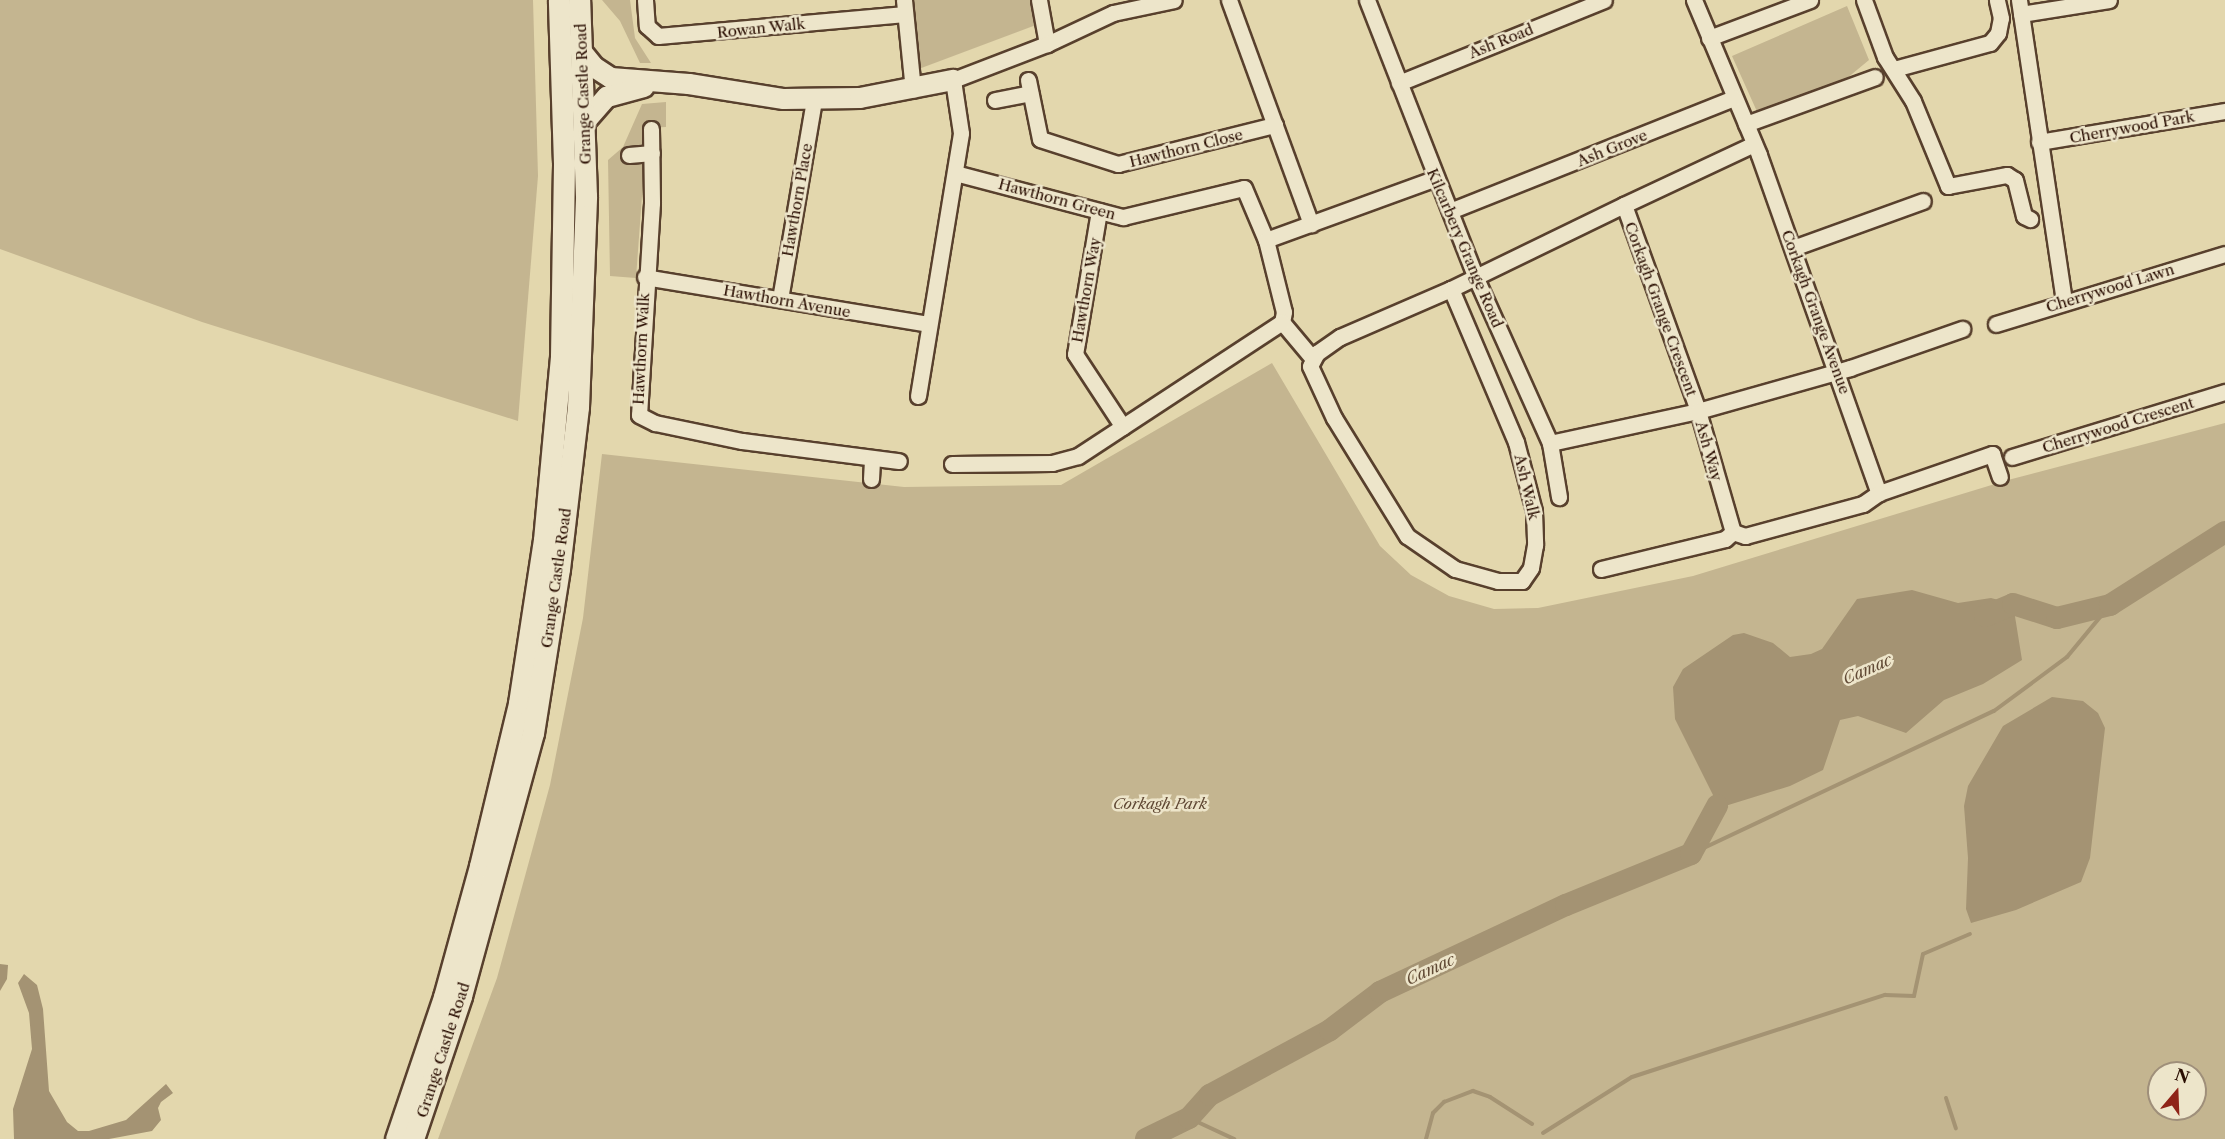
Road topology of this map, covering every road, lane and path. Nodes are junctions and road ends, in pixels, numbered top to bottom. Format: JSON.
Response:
{"nodes":[{"id":1,"x":559,"y":0,"type":"edge"},
{"id":2,"x":579,"y":0,"type":"edge"},
{"id":3,"x":645,"y":0,"type":"edge"},
{"id":4,"x":1039,"y":0,"type":"edge"},
{"id":5,"x":1174,"y":0,"type":"edge"},
{"id":6,"x":1229,"y":0,"type":"edge"},
{"id":7,"x":1367,"y":0,"type":"edge"},
{"id":8,"x":1604,"y":0,"type":"edge"},
{"id":9,"x":1694,"y":0,"type":"edge"},
{"id":10,"x":1810,"y":0,"type":"edge"},
{"id":11,"x":1864,"y":0,"type":"edge"},
{"id":12,"x":1997,"y":0,"type":"edge"},
{"id":13,"x":2109,"y":0,"type":"edge"},
{"id":14,"x":905,"y":7,"type":"edge"},
{"id":15,"x":2020,"y":7,"type":"edge"},
{"id":16,"x":1709,"y":39,"type":"junction"},
{"id":17,"x":1047,"y":44,"type":"junction"},
{"id":18,"x":582,"y":52,"type":"junction"},
{"id":19,"x":1894,"y":69,"type":"junction"},
{"id":20,"x":1875,"y":76,"type":"dead end"},
{"id":21,"x":953,"y":80,"type":"junction"},
{"id":22,"x":664,"y":83,"type":"junction"},
{"id":23,"x":1399,"y":83,"type":"junction"},
{"id":24,"x":914,"y":90,"type":"junction"},
{"id":25,"x":1734,"y":98,"type":"junction"},
{"id":26,"x":814,"y":100,"type":"junction"},
{"id":27,"x":995,"y":100,"type":"dead end"},
{"id":28,"x":2225,"y":111,"type":"edge"},
{"id":29,"x":584,"y":123,"type":"junction"},
{"id":30,"x":1746,"y":124,"type":"junction"},
{"id":31,"x":1275,"y":125,"type":"junction"},
{"id":32,"x":651,"y":129,"type":"dead end"},
{"id":33,"x":2038,"y":142,"type":"junction"},
{"id":34,"x":1754,"y":144,"type":"junction"},
{"id":35,"x":652,"y":153,"type":"junction"},
{"id":36,"x":628,"y":155,"type":"dead end"},
{"id":37,"x":955,"y":173,"type":"junction"},
{"id":38,"x":1436,"y":178,"type":"junction"},
{"id":39,"x":1923,"y":201,"type":"dead end"},
{"id":40,"x":1624,"y":204,"type":"junction"},
{"id":41,"x":1099,"y":210,"type":"junction"},
{"id":42,"x":1450,"y":211,"type":"junction"},
{"id":43,"x":2030,"y":219,"type":"dead end"},
{"id":44,"x":1311,"y":224,"type":"junction"},
{"id":45,"x":1266,"y":240,"type":"junction"},
{"id":46,"x":1793,"y":248,"type":"junction"},
{"id":47,"x":2225,"y":254,"type":"edge"},
{"id":48,"x":1475,"y":276,"type":"junction"},
{"id":49,"x":645,"y":277,"type":"junction"},
{"id":50,"x":1451,"y":289,"type":"junction"},
{"id":51,"x":780,"y":299,"type":"junction"},
{"id":52,"x":2064,"y":301,"type":"junction"},
{"id":53,"x":1282,"y":322,"type":"junction"},
{"id":54,"x":928,"y":324,"type":"junction"},
{"id":55,"x":1996,"y":324,"type":"dead end"},
{"id":56,"x":1962,"y":329,"type":"dead end"},
{"id":57,"x":1313,"y":359,"type":"junction"},
{"id":58,"x":1838,"y":371,"type":"junction"},
{"id":59,"x":2225,"y":392,"type":"edge"},
{"id":60,"x":918,"y":396,"type":"dead end"},
{"id":61,"x":1698,"y":411,"type":"junction"},
{"id":62,"x":1123,"y":427,"type":"junction"},
{"id":63,"x":1550,"y":443,"type":"junction"},
{"id":64,"x":2012,"y":457,"type":"dead end"},
{"id":65,"x":872,"y":459,"type":"junction"},
{"id":66,"x":899,"y":461,"type":"dead end"},
{"id":67,"x":952,"y":464,"type":"dead end"},
{"id":68,"x":2000,"y":477,"type":"dead end"},
{"id":69,"x":871,"y":479,"type":"dead end"},
{"id":70,"x":1879,"y":493,"type":"junction"},
{"id":71,"x":1559,"y":497,"type":"dead end"},
{"id":72,"x":1733,"y":532,"type":"junction"},
{"id":73,"x":1601,"y":569,"type":"dead end"},
{"id":74,"x":396,"y":1139,"type":"edge"},
{"id":75,"x":413,"y":1139,"type":"edge"}],
"edges":[{"from":1,"to":74,"type":"main road","name":"Grange Castle Road"},
{"from":2,"to":18,"type":"main road","name":"Grange Castle Road"},
{"from":3,"to":14,"type":"street","name":"Rowan Walk"},
{"from":4,"to":17,"type":"street"},
{"from":5,"to":17,"type":"street"},
{"from":6,"to":31,"type":"street"},
{"from":7,"to":23,"type":"street","name":"Kilcarbery Grange Road"},
{"from":8,"to":23,"type":"street","name":"Ash Road"},
{"from":9,"to":16,"type":"street","name":"Corkagh Grange Avenue"},
{"from":10,"to":16,"type":"street"},
{"from":11,"to":19,"type":"street"},
{"from":12,"to":19,"type":"street"},
{"from":13,"to":15,"type":"street"},
{"from":14,"to":24,"type":"street"},
{"from":15,"to":33,"type":"street"},
{"from":16,"to":25,"type":"street","name":"Corkagh Grange Avenue"},
{"from":17,"to":21,"type":"street"},
{"from":18,"to":22,"type":"street"},
{"from":18,"to":29,"type":"main road","name":"Grange Castle Road"},
{"from":19,"to":43,"type":"street"},
{"from":20,"to":30,"type":"street"},
{"from":21,"to":24,"type":"street"},
{"from":21,"to":37,"type":"street"},
{"from":22,"to":26,"type":"street"},
{"from":22,"to":29,"type":"street"},
{"from":23,"to":38,"type":"street","name":"Kilcarbery Grange Road"},
{"from":24,"to":26,"type":"street"},
{"from":25,"to":30,"type":"street","name":"Corkagh Grange Avenue"},
{"from":25,"to":42,"type":"street","name":"Ash Grove"},
{"from":26,"to":51,"type":"street","name":"Hawthorn Place"},
{"from":27,"to":31,"type":"street","name":"Hawthorn Close"},
{"from":28,"to":33,"type":"street","name":"Cherrywood Park"},
{"from":29,"to":75,"type":"main road","name":"Grange Castle Road"},
{"from":30,"to":34,"type":"street","name":"Corkagh Grange Avenue"},
{"from":31,"to":44,"type":"street"},
{"from":32,"to":35,"type":"street","name":"Hawthorn Walk"},
{"from":33,"to":52,"type":"street"},
{"from":34,"to":40,"type":"street","name":"Corkagh Grange Crescent"},
{"from":34,"to":46,"type":"street","name":"Corkagh Grange Avenue"},
{"from":35,"to":36,"type":"street"},
{"from":35,"to":49,"type":"street","name":"Hawthorn Walk"},
{"from":37,"to":41,"type":"street","name":"Hawthorn Green"},
{"from":37,"to":54,"type":"street"},
{"from":38,"to":42,"type":"street","name":"Kilcarbery Grange Road"},
{"from":38,"to":44,"type":"street"},
{"from":39,"to":46,"type":"street"},
{"from":40,"to":48,"type":"street"},
{"from":40,"to":61,"type":"street","name":"Corkagh Grange Crescent"},
{"from":41,"to":45,"type":"street","name":"Hawthorn Green"},
{"from":41,"to":62,"type":"street","name":"Hawthorn Way"},
{"from":42,"to":48,"type":"street","name":"Kilcarbery Grange Road"},
{"from":44,"to":45,"type":"street"},
{"from":45,"to":53,"type":"street","name":"Hawthorn Green"},
{"from":46,"to":58,"type":"street","name":"Corkagh Grange Avenue"},
{"from":47,"to":52,"type":"street","name":"Cherrywood Lawn"},
{"from":48,"to":50,"type":"street"},
{"from":48,"to":63,"type":"street","name":"Kilcarbery Grange Road"},
{"from":49,"to":51,"type":"street","name":"Hawthorn Avenue"},
{"from":49,"to":65,"type":"street","name":"Hawthorn Walk"},
{"from":50,"to":57,"type":"street"},
{"from":50,"to":57,"type":"street","name":"Ash Walk"},
{"from":51,"to":54,"type":"street","name":"Hawthorn Avenue"},
{"from":52,"to":55,"type":"street","name":"Cherrywood Lawn"},
{"from":53,"to":57,"type":"street"},
{"from":53,"to":62,"type":"street"},
{"from":54,"to":60,"type":"street"},
{"from":56,"to":58,"type":"street","name":"Corkagh Grange Crescent"},
{"from":58,"to":61,"type":"street","name":"Corkagh Grange Crescent"},
{"from":58,"to":70,"type":"street","name":"Corkagh Grange Avenue"},
{"from":59,"to":64,"type":"street","name":"Cherrywood Crescent"},
{"from":61,"to":63,"type":"street","name":"Ash Way"},
{"from":61,"to":72,"type":"street","name":"Ash Way"},
{"from":62,"to":67,"type":"street"},
{"from":63,"to":71,"type":"street","name":"Kilcarbery Grange Road"},
{"from":65,"to":66,"type":"street","name":"Hawthorn Walk"},
{"from":65,"to":69,"type":"street"},
{"from":68,"to":70,"type":"street"},
{"from":70,"to":72,"type":"street"},
{"from":72,"to":73,"type":"street"}]}
